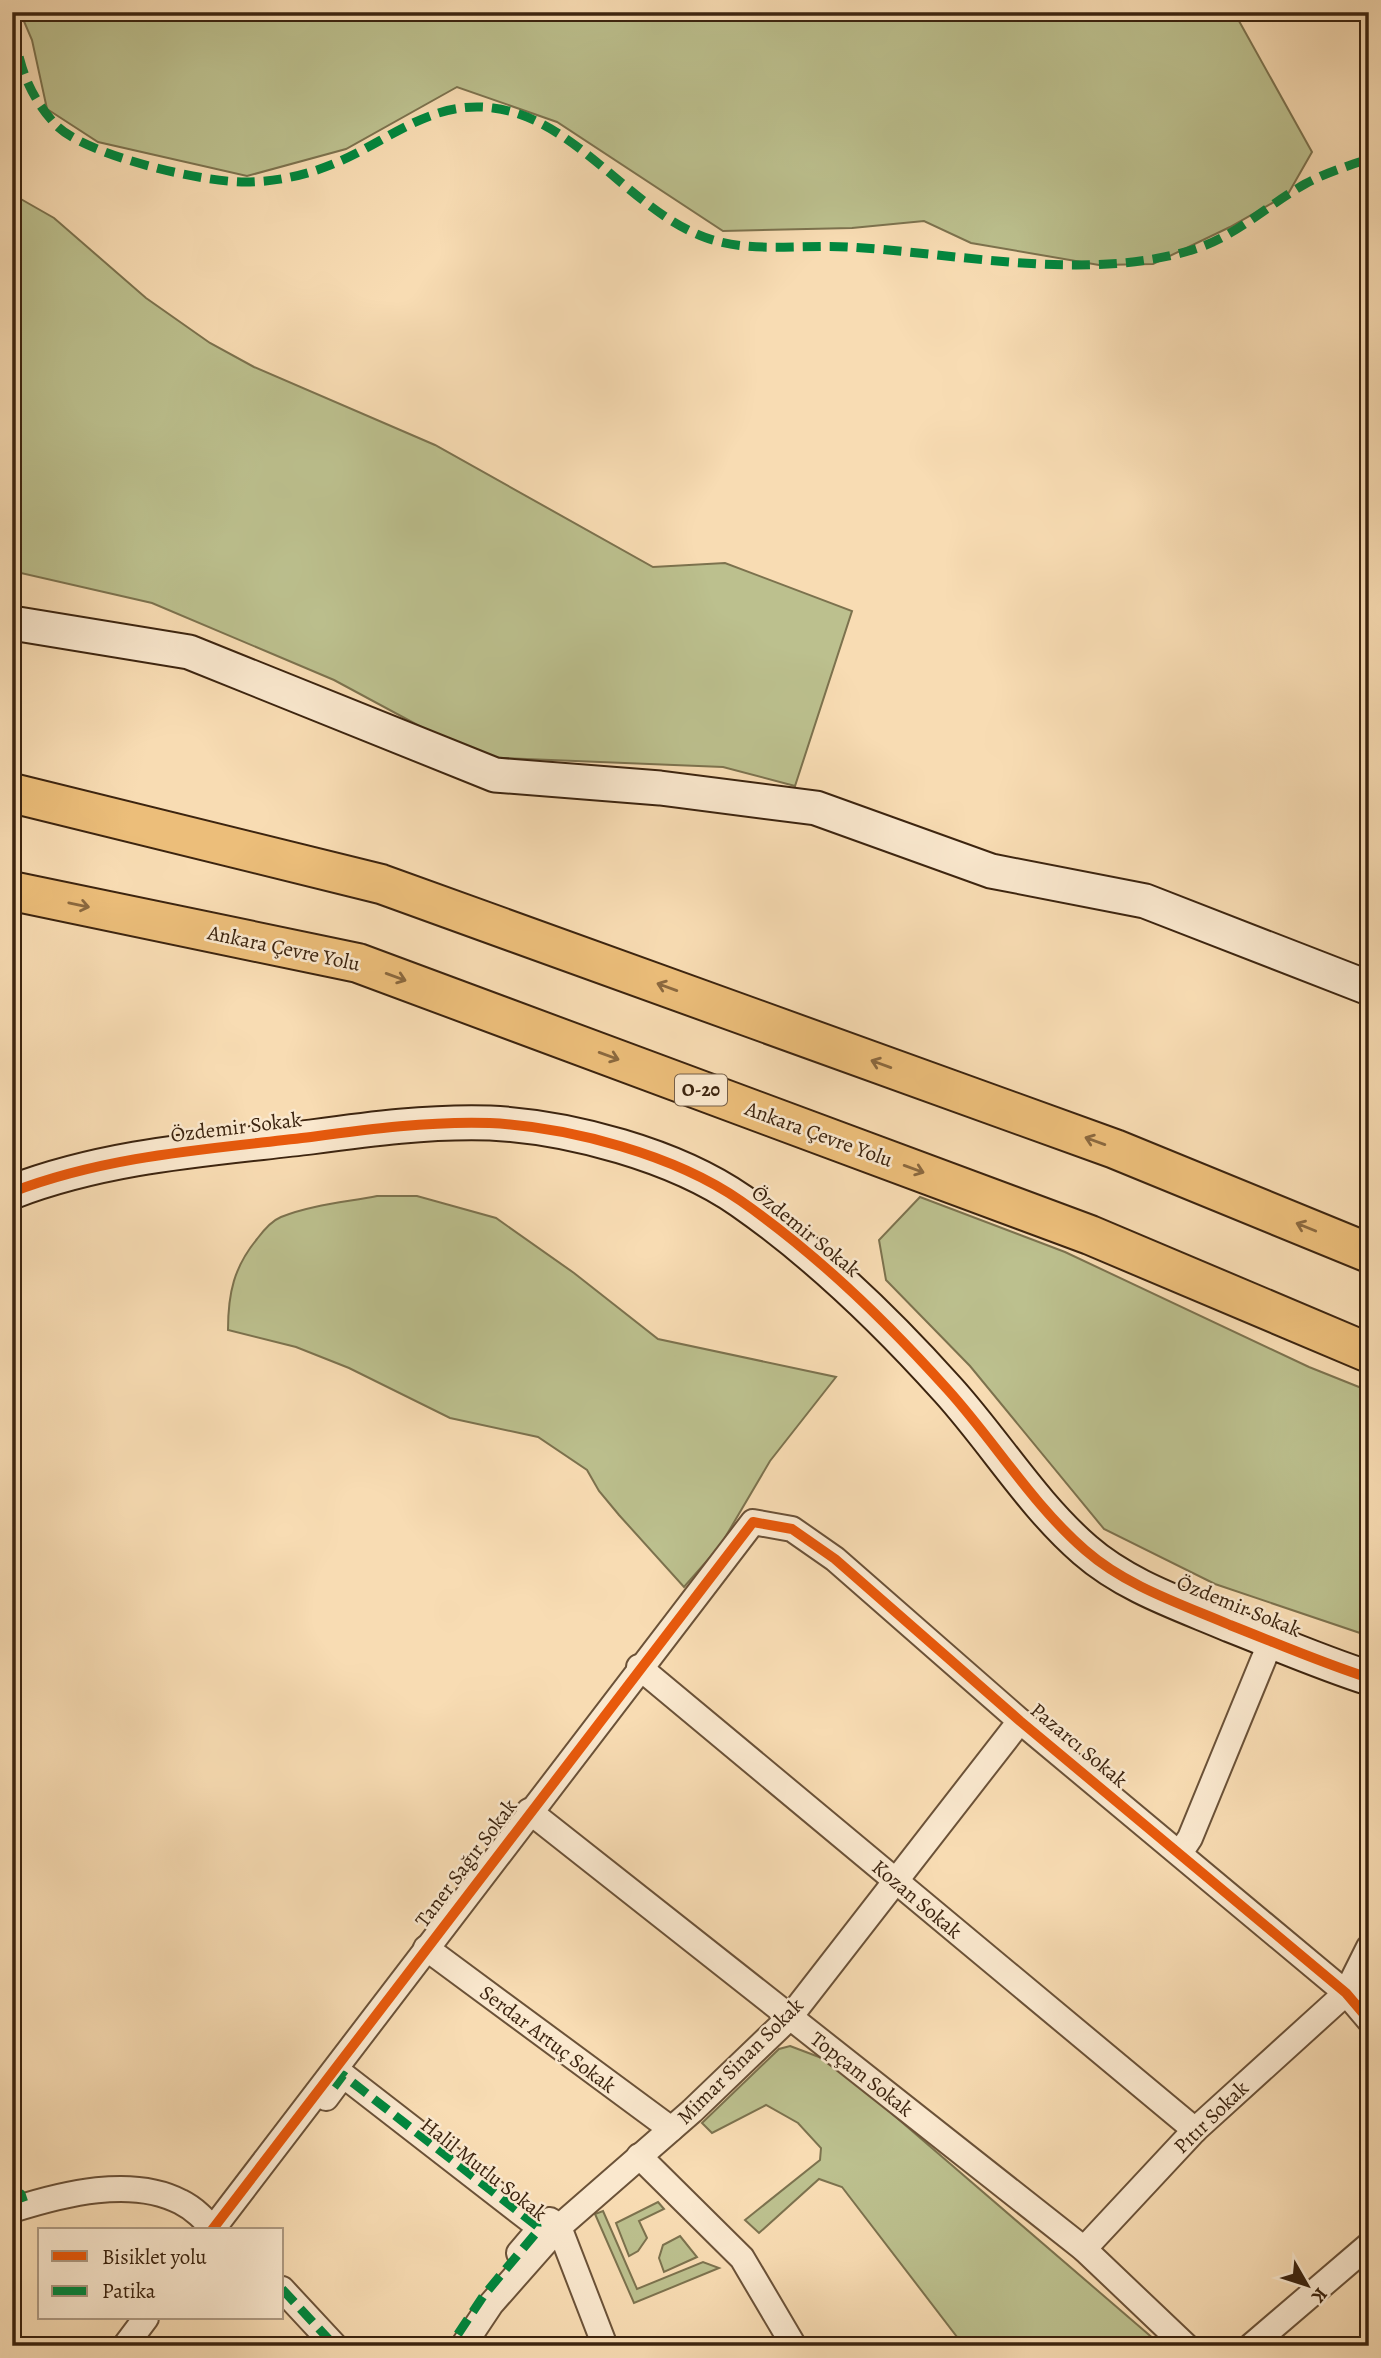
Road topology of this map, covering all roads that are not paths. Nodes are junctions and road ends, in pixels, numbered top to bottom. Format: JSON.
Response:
{"nodes":[{"id":1,"x":12,"y":623,"type":"edge"},
{"id":2,"x":12,"y":793,"type":"edge"},
{"id":3,"x":12,"y":891,"type":"edge"},
{"id":4,"x":1369,"y":988,"type":"edge"},
{"id":5,"x":12,"y":1192,"type":"edge"},
{"id":6,"x":1369,"y":1253,"type":"edge"},
{"id":7,"x":1369,"y":1353,"type":"edge"},
{"id":8,"x":753,"y":1522,"type":"joint"},
{"id":9,"x":1271,"y":1642,"type":"junction"},
{"id":10,"x":639,"y":1667,"type":"junction"},
{"id":11,"x":1369,"y":1678,"type":"edge"},
{"id":12,"x":1020,"y":1721,"type":"junction"},
{"id":13,"x":529,"y":1811,"type":"junction"},
{"id":14,"x":1180,"y":1853,"type":"junction"},
{"id":15,"x":896,"y":1882,"type":"junction"},
{"id":16,"x":1369,"y":1947,"type":"edge"},
{"id":17,"x":426,"y":1948,"type":"junction"},
{"id":18,"x":1346,"y":1993,"type":"junction"},
{"id":19,"x":790,"y":2017,"type":"junction"},
{"id":20,"x":1369,"y":2020,"type":"edge"},
{"id":21,"x":341,"y":2059,"type":"junction"},
{"id":22,"x":671,"y":2129,"type":"junction"},
{"id":23,"x":1195,"y":2130,"type":"junction"},
{"id":24,"x":639,"y":2155,"type":"junction"},
{"id":25,"x":17,"y":2205,"type":"edge"},
{"id":26,"x":559,"y":2227,"type":"junction"},
{"id":27,"x":211,"y":2228,"type":"edge"},
{"id":28,"x":214,"y":2228,"type":"edge"},
{"id":29,"x":228,"y":2228,"type":"edge"},
{"id":30,"x":1369,"y":2245,"type":"edge"},
{"id":31,"x":1084,"y":2249,"type":"junction"},
{"id":32,"x":284,"y":2291,"type":"edge"},
{"id":33,"x":284,"y":2306,"type":"edge"},
{"id":34,"x":144,"y":2320,"type":"edge"},
{"id":35,"x":125,"y":2346,"type":"edge"},
{"id":36,"x":320,"y":2346,"type":"edge"},
{"id":37,"x":335,"y":2346,"type":"edge"},
{"id":38,"x":450,"y":2346,"type":"edge"},
{"id":39,"x":463,"y":2346,"type":"edge"},
{"id":40,"x":605,"y":2346,"type":"edge"},
{"id":41,"x":794,"y":2346,"type":"edge"},
{"id":42,"x":1186,"y":2346,"type":"edge"},
{"id":43,"x":1251,"y":2346,"type":"edge"}],
"edges":[{"from":1,"to":4,"type":"street"},
{"from":6,"to":2,"type":"highway","one_way":true},
{"from":3,"to":7,"type":"highway","name":"Ankara Çevre Yolu","number":"O-20","one_way":true},
{"from":5,"to":9,"type":"street","name":"Özdemir Sokak"},
{"from":8,"to":10,"type":"street","name":"Taner Sağır Sokak"},
{"from":8,"to":12,"type":"street","name":"Pazarcı Sokak"},
{"from":9,"to":11,"type":"street","name":"Özdemir Sokak"},
{"from":9,"to":14,"type":"street"},
{"from":10,"to":13,"type":"street","name":"Taner Sağır Sokak"},
{"from":10,"to":15,"type":"street","name":"Kozan Sokak"},
{"from":12,"to":14,"type":"street","name":"Pazarcı Sokak"},
{"from":12,"to":15,"type":"street","name":"Mimar Sinan Sokak"},
{"from":13,"to":17,"type":"street","name":"Taner Sağır Sokak"},
{"from":13,"to":19,"type":"street","name":"Topçam Sokak"},
{"from":14,"to":18,"type":"street","name":"Pazarcı Sokak"},
{"from":15,"to":19,"type":"street","name":"Mimar Sinan Sokak"},
{"from":15,"to":23,"type":"street","name":"Kozan Sokak"},
{"from":16,"to":18,"type":"street"},
{"from":17,"to":21,"type":"street","name":"Taner Sağır Sokak"},
{"from":17,"to":22,"type":"street","name":"Serdar Artuç Sokak"},
{"from":18,"to":20,"type":"street","name":"Pazarcı Sokak"},
{"from":18,"to":23,"type":"street","name":"Pıtır Sokak"},
{"from":19,"to":22,"type":"street","name":"Mimar Sinan Sokak"},
{"from":19,"to":31,"type":"street","name":"Topçam Sokak"},
{"from":21,"to":26,"type":"street","name":"Halil Mutlu Sokak"},
{"from":21,"to":28,"type":"street","name":"Taner Sağır Sokak"},
{"from":22,"to":24,"type":"street","name":"Mimar Sinan Sokak"},
{"from":23,"to":31,"type":"street","name":"Pıtır Sokak"},
{"from":24,"to":26,"type":"street","name":"Mimar Sinan Sokak"},
{"from":24,"to":41,"type":"street"},
{"from":25,"to":27,"type":"street"},
{"from":26,"to":39,"type":"street","name":"Mimar Sinan Sokak"},
{"from":26,"to":40,"type":"street","name":"Halil Mutlu Sokak"},
{"from":29,"to":38,"type":"street"},
{"from":30,"to":43,"type":"street"},
{"from":31,"to":42,"type":"street","name":"Topçam Sokak"},
{"from":32,"to":37,"type":"street"},
{"from":33,"to":36,"type":"street"},
{"from":34,"to":35,"type":"street"}]}
